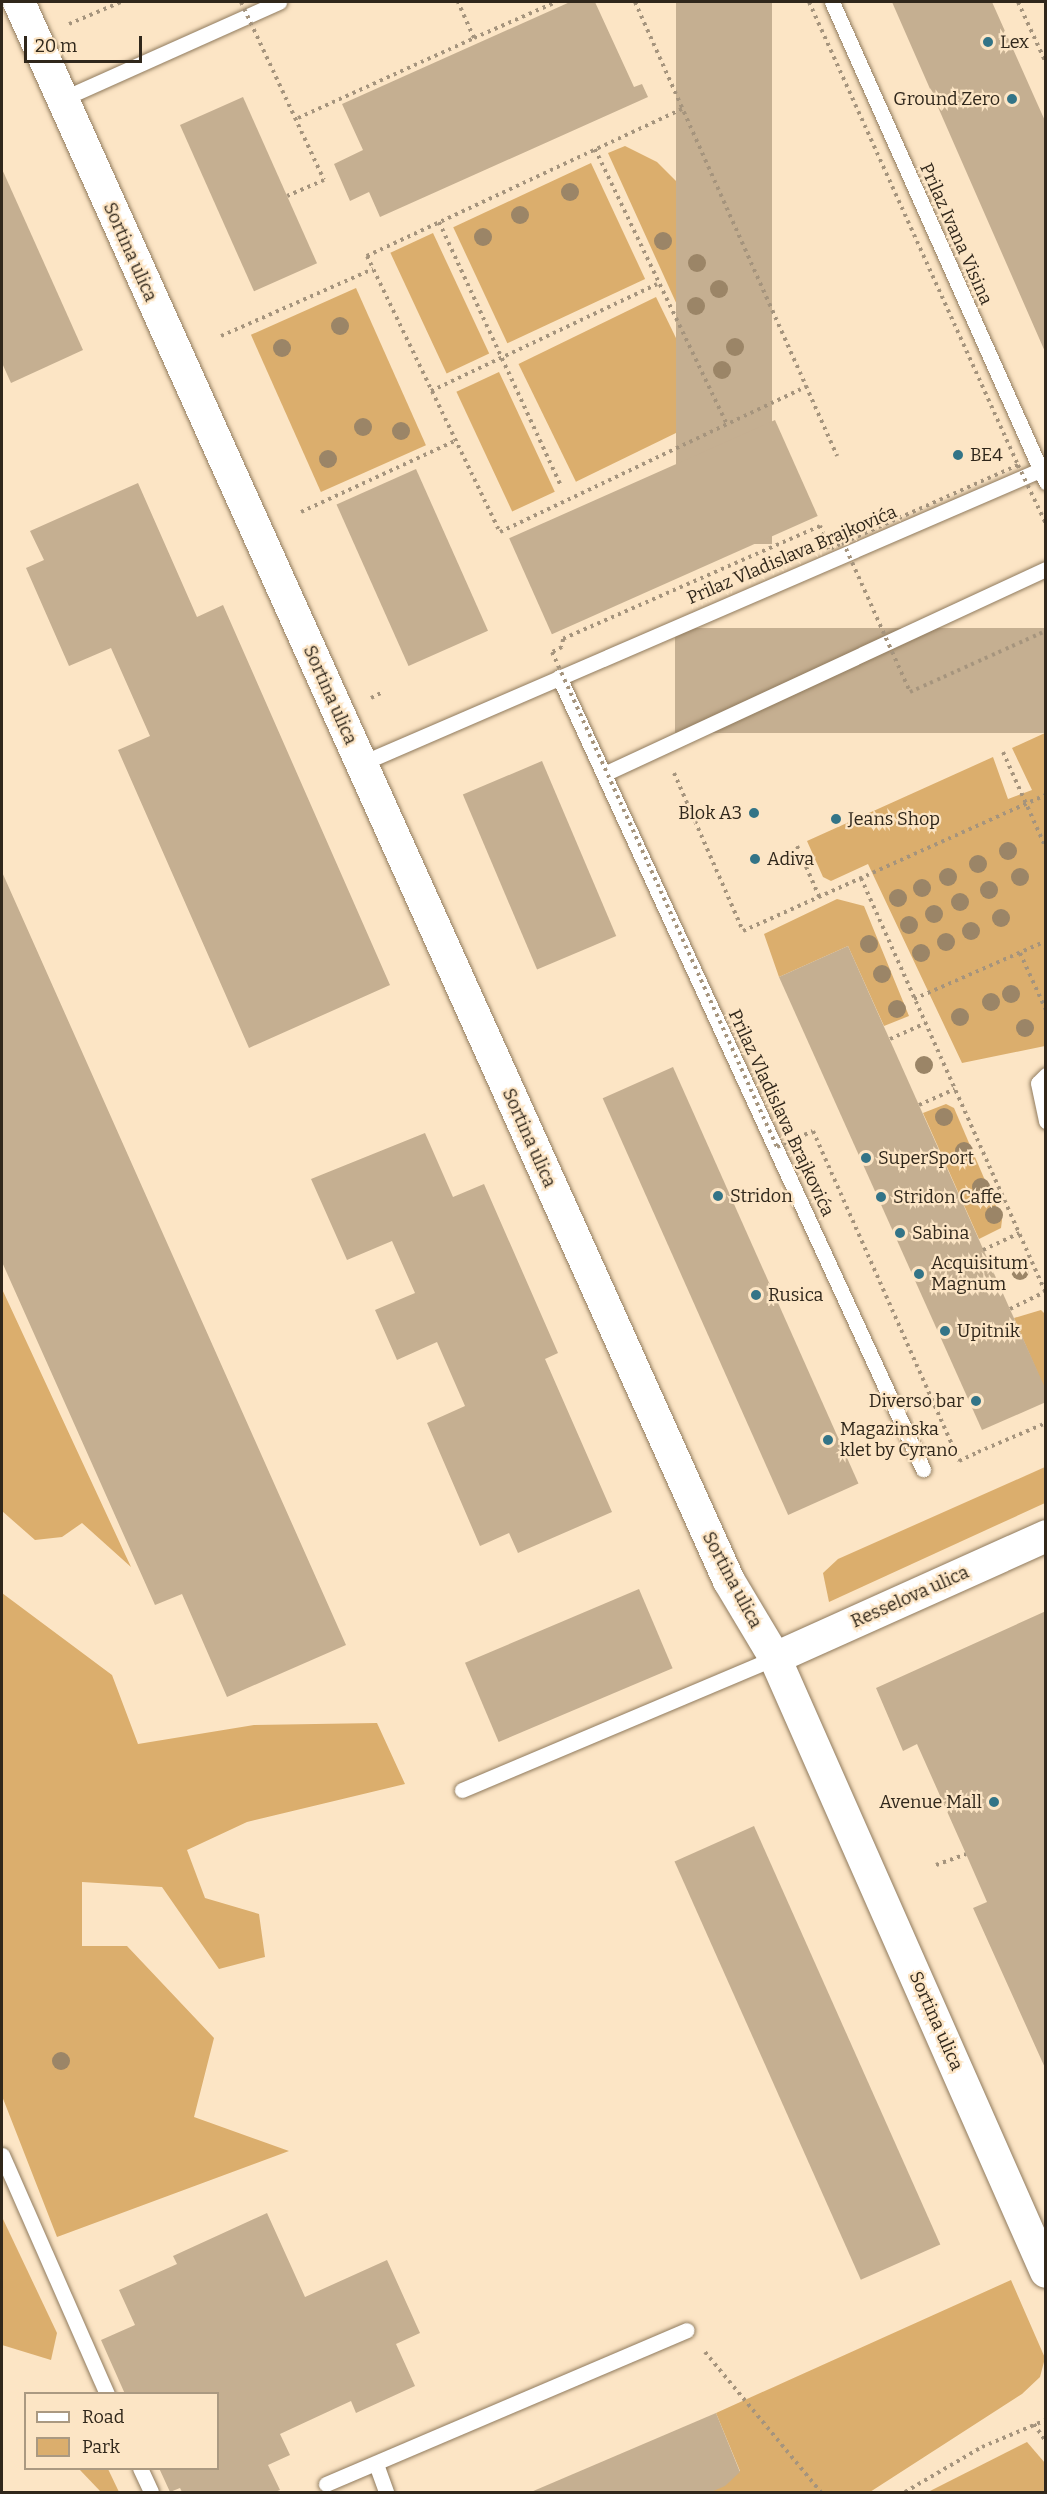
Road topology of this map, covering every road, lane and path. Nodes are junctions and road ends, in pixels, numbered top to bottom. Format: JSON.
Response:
{"nodes":[{"id":1,"x":19,"y":2,"type":"edge"},
{"id":2,"x":241,"y":2,"type":"edge"},
{"id":3,"x":279,"y":2,"type":"edge"},
{"id":4,"x":458,"y":2,"type":"edge"},
{"id":5,"x":556,"y":2,"type":"edge"},
{"id":6,"x":635,"y":2,"type":"edge"},
{"id":7,"x":809,"y":2,"type":"edge"},
{"id":8,"x":832,"y":2,"type":"edge"},
{"id":9,"x":1018,"y":2,"type":"edge"},
{"id":10,"x":474,"y":38,"type":"junction"},
{"id":11,"x":1046,"y":63,"type":"edge"},
{"id":12,"x":62,"y":99,"type":"junction"},
{"id":13,"x":682,"y":109,"type":"junction"},
{"id":14,"x":298,"y":118,"type":"junction"},
{"id":15,"x":595,"y":149,"type":"junction"},
{"id":16,"x":287,"y":196,"type":"dead end"},
{"id":17,"x":439,"y":222,"type":"junction"},
{"id":18,"x":373,"y":269,"type":"junction"},
{"id":19,"x":657,"y":284,"type":"junction"},
{"id":20,"x":221,"y":336,"type":"dead end"},
{"id":21,"x":502,"y":358,"type":"junction"},
{"id":22,"x":806,"y":387,"type":"junction"},
{"id":23,"x":431,"y":391,"type":"junction"},
{"id":24,"x":727,"y":425,"type":"junction"},
{"id":25,"x":455,"y":441,"type":"junction"},
{"id":26,"x":837,"y":456,"type":"dead end"},
{"id":27,"x":1018,"y":465,"type":"junction"},
{"id":28,"x":1043,"y":476,"type":"edge"},
{"id":29,"x":561,"y":486,"type":"dead end"},
{"id":30,"x":300,"y":512,"type":"dead end"},
{"id":31,"x":1046,"y":524,"type":"edge"},
{"id":32,"x":843,"y":542,"type":"junction"},
{"id":33,"x":1046,"y":569,"type":"edge"},
{"id":34,"x":1046,"y":631,"type":"edge"},
{"id":35,"x":559,"y":677,"type":"junction"},
{"id":36,"x":662,"y":747,"type":"junction"},
{"id":37,"x":1003,"y":752,"type":"dead end"},
{"id":38,"x":360,"y":764,"type":"junction"},
{"id":39,"x":604,"y":774,"type":"junction"},
{"id":40,"x":1046,"y":795,"type":"edge"},
{"id":41,"x":1026,"y":804,"type":"junction"},
{"id":42,"x":797,"y":846,"type":"dead end"},
{"id":43,"x":1046,"y":848,"type":"edge"},
{"id":44,"x":861,"y":878,"type":"junction"},
{"id":45,"x":819,"y":897,"type":"junction"},
{"id":46,"x":1046,"y":941,"type":"edge"},
{"id":47,"x":1020,"y":953,"type":"junction"},
{"id":48,"x":914,"y":999,"type":"junction"},
{"id":49,"x":1046,"y":1010,"type":"edge"},
{"id":50,"x":926,"y":1023,"type":"junction"},
{"id":51,"x":890,"y":1039,"type":"dead end"},
{"id":52,"x":1046,"y":1075,"type":"edge"},
{"id":53,"x":955,"y":1089,"type":"junction"},
{"id":54,"x":919,"y":1105,"type":"dead end"},
{"id":55,"x":1046,"y":1121,"type":"edge"},
{"id":56,"x":1019,"y":1233,"type":"junction"},
{"id":57,"x":983,"y":1250,"type":"dead end"},
{"id":58,"x":1045,"y":1293,"type":"edge"},
{"id":59,"x":1010,"y":1309,"type":"dead end"},
{"id":60,"x":1046,"y":1423,"type":"edge"},
{"id":61,"x":923,"y":1469,"type":"dead end"},
{"id":62,"x":1046,"y":1536,"type":"edge"},
{"id":63,"x":775,"y":1658,"type":"junction"},
{"id":64,"x":462,"y":1790,"type":"dead end"},
{"id":65,"x":966,"y":1854,"type":"dead end"},
{"id":66,"x":936,"y":1865,"type":"dead end"},
{"id":67,"x":2,"y":2156,"type":"edge"},
{"id":68,"x":1046,"y":2272,"type":"edge"},
{"id":69,"x":687,"y":2330,"type":"joint"},
{"id":70,"x":106,"y":2392,"type":"edge"},
{"id":71,"x":1046,"y":2420,"type":"edge"},
{"id":72,"x":1034,"y":2424,"type":"junction"},
{"id":73,"x":1046,"y":2442,"type":"edge"},
{"id":74,"x":376,"y":2464,"type":"junction"},
{"id":75,"x":140,"y":2470,"type":"edge"},
{"id":76,"x":326,"y":2484,"type":"dead end"},
{"id":77,"x":151,"y":2493,"type":"edge"},
{"id":78,"x":387,"y":2493,"type":"edge"},
{"id":79,"x":821,"y":2493,"type":"edge"},
{"id":80,"x":905,"y":2493,"type":"edge"}],
"edges":[{"from":1,"to":12,"type":"street","name":"Sortina ulica"},
{"from":2,"to":14,"type":"path","bridge":true},
{"from":3,"to":12,"type":"lane"},
{"from":4,"to":10,"type":"path"},
{"from":5,"to":10,"type":"path"},
{"from":6,"to":13,"type":"path"},
{"from":7,"to":27,"type":"path","bridge":true},
{"from":8,"to":28,"type":"lane","name":"Prilaz Ivana Visina"},
{"from":9,"to":11,"type":"path"},
{"from":10,"to":14,"type":"path"},
{"from":12,"to":38,"type":"street","name":"Sortina ulica"},
{"from":13,"to":15,"type":"path"},
{"from":13,"to":22,"type":"path"},
{"from":14,"to":16,"type":"path","bridge":true},
{"from":15,"to":17,"type":"path"},
{"from":15,"to":19,"type":"path"},
{"from":17,"to":18,"type":"path"},
{"from":17,"to":21,"type":"path"},
{"from":18,"to":20,"type":"path"},
{"from":18,"to":23,"type":"path"},
{"from":19,"to":21,"type":"path"},
{"from":19,"to":24,"type":"path"},
{"from":21,"to":23,"type":"path"},
{"from":21,"to":29,"type":"path"},
{"from":22,"to":24,"type":"path"},
{"from":22,"to":26,"type":"path"},
{"from":23,"to":25,"type":"path"},
{"from":24,"to":25,"type":"path"},
{"from":25,"to":30,"type":"path"},
{"from":27,"to":31,"type":"path","bridge":true},
{"from":27,"to":32,"type":"path","bridge":true},
{"from":28,"to":35,"type":"lane","name":"Prilaz Vladislava Brajkovića"},
{"from":32,"to":34,"type":"path","bridge":true},
{"from":32,"to":60,"type":"path","bridge":true},
{"from":33,"to":36,"type":"lane"},
{"from":35,"to":38,"type":"lane","name":"Prilaz Vladislava Brajkovića"},
{"from":35,"to":39,"type":"lane","name":"Prilaz Vladislava Brajkovića"},
{"from":36,"to":39,"type":"lane"},
{"from":36,"to":45,"type":"path"},
{"from":37,"to":41,"type":"path"},
{"from":38,"to":63,"type":"street","name":"Sortina ulica"},
{"from":39,"to":61,"type":"lane","name":"Prilaz Vladislava Brajkovića"},
{"from":40,"to":41,"type":"path"},
{"from":41,"to":43,"type":"path"},
{"from":41,"to":44,"type":"path"},
{"from":42,"to":45,"type":"path"},
{"from":44,"to":45,"type":"path"},
{"from":44,"to":48,"type":"path"},
{"from":46,"to":47,"type":"path"},
{"from":47,"to":48,"type":"path"},
{"from":47,"to":49,"type":"path"},
{"from":48,"to":50,"type":"path"},
{"from":50,"to":51,"type":"path"},
{"from":50,"to":53,"type":"path"},
{"from":52,"to":55,"type":"lane"},
{"from":53,"to":54,"type":"path"},
{"from":53,"to":56,"type":"path"},
{"from":56,"to":57,"type":"path"},
{"from":56,"to":58,"type":"path"},
{"from":58,"to":59,"type":"path"},
{"from":62,"to":63,"type":"street","name":"Resselova ulica"},
{"from":63,"to":64,"type":"lane"},
{"from":63,"to":68,"type":"street","name":"Sortina ulica"},
{"from":65,"to":66,"type":"path"},
{"from":67,"to":70,"type":"lane"},
{"from":69,"to":74,"type":"lane"},
{"from":69,"to":79,"type":"path"},
{"from":71,"to":72,"type":"path"},
{"from":72,"to":73,"type":"path"},
{"from":72,"to":80,"type":"path"},
{"from":74,"to":76,"type":"lane"},
{"from":74,"to":78,"type":"lane"},
{"from":75,"to":77,"type":"lane"}]}
